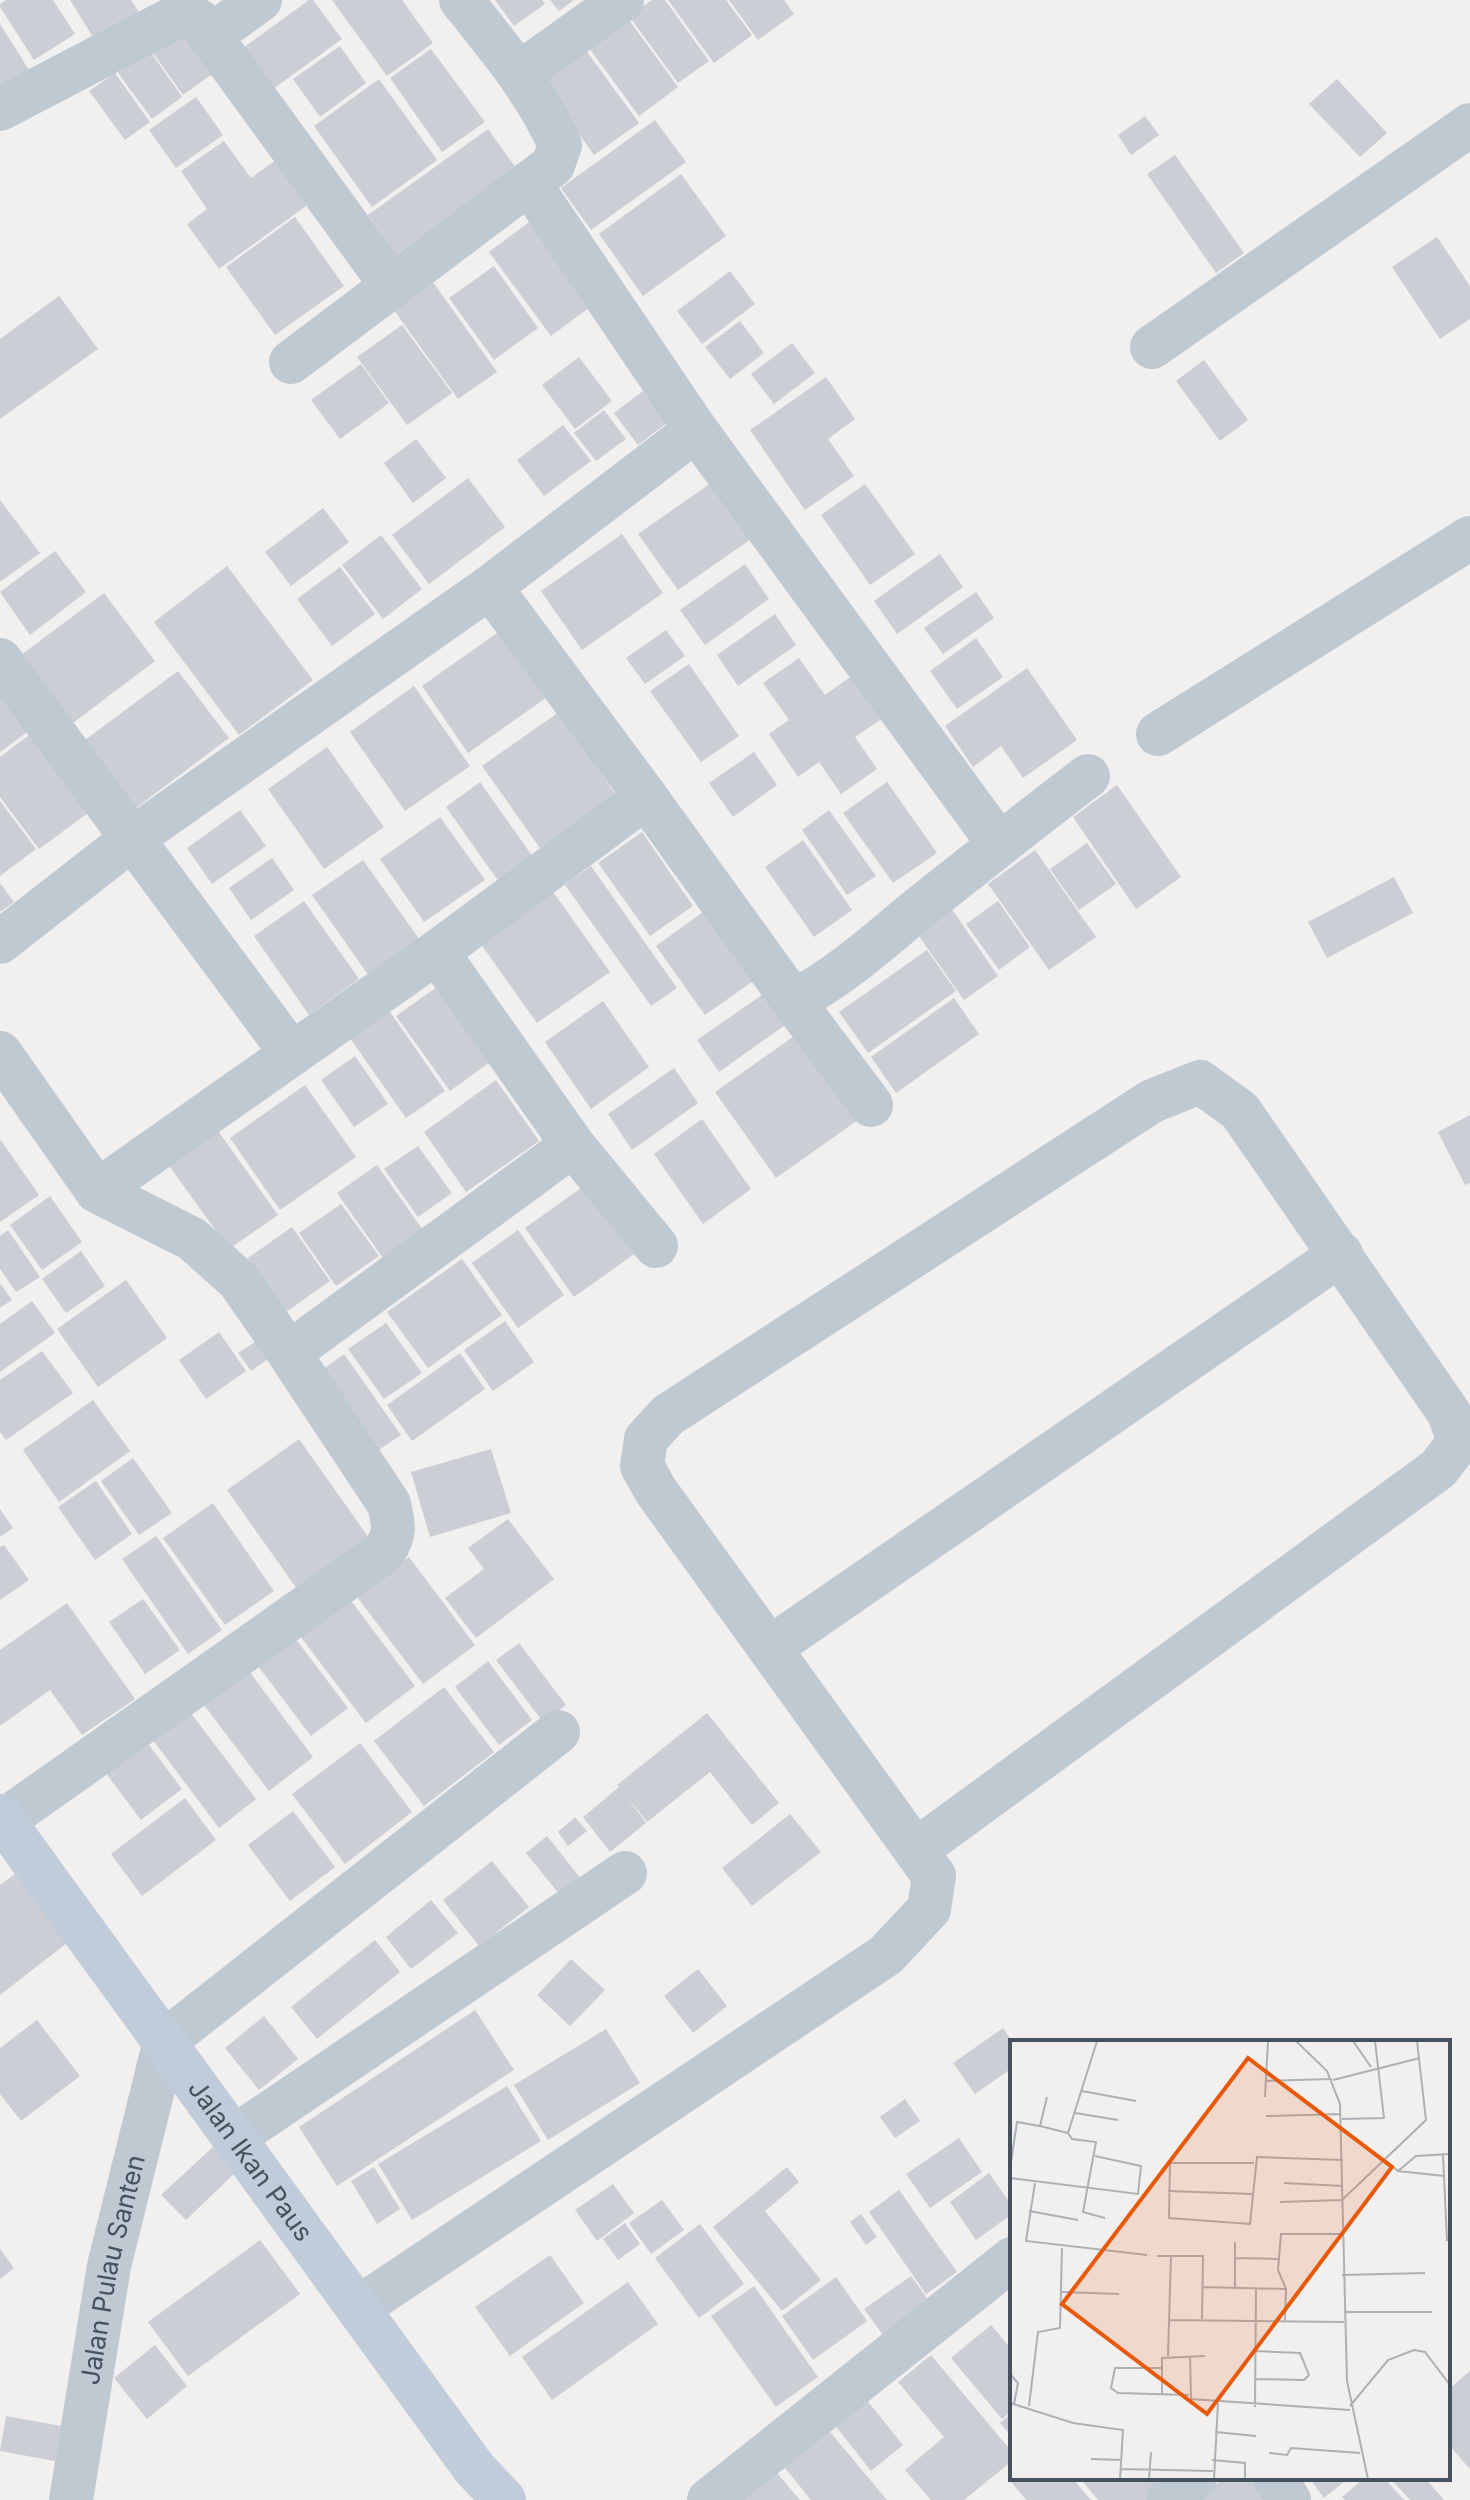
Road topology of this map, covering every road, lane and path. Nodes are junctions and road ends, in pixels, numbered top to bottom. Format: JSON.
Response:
{"nodes":[{"id":1,"x":260,"y":0,"type":"edge"},
{"id":2,"x":461,"y":0,"type":"edge"},
{"id":3,"x":622,"y":0,"type":"edge"},
{"id":4,"x":210,"y":36,"type":"junction"},
{"id":5,"x":520,"y":73,"type":"junction"},
{"id":6,"x":0,"y":109,"type":"edge"},
{"id":7,"x":1470,"y":125,"type":"edge"},
{"id":8,"x":529,"y":183,"type":"junction"},
{"id":9,"x":392,"y":286,"type":"junction"},
{"id":10,"x":1152,"y":347,"type":"dead end"},
{"id":11,"x":291,"y":362,"type":"dead end"},
{"id":12,"x":696,"y":430,"type":"junction"},
{"id":13,"x":1470,"y":538,"type":"edge"},
{"id":14,"x":490,"y":587,"type":"junction"},
{"id":15,"x":0,"y":660,"type":"edge"},
{"id":16,"x":1158,"y":734,"type":"dead end"},
{"id":17,"x":1088,"y":776,"type":"dead end"},
{"id":18,"x":646,"y":797,"type":"junction"},
{"id":19,"x":133,"y":838,"type":"junction"},
{"id":20,"x":999,"y":844,"type":"junction"},
{"id":21,"x":0,"y":942,"type":"edge"},
{"id":22,"x":437,"y":952,"type":"junction"},
{"id":23,"x":793,"y":1001,"type":"junction"},
{"id":24,"x":0,"y":1053,"type":"edge"},
{"id":25,"x":292,"y":1054,"type":"junction"},
{"id":26,"x":871,"y":1105,"type":"dead end"},
{"id":27,"x":573,"y":1145,"type":"junction"},
{"id":28,"x":97,"y":1191,"type":"junction"},
{"id":29,"x":656,"y":1246,"type":"dead end"},
{"id":30,"x":1341,"y":1254,"type":"junction"},
{"id":31,"x":289,"y":1353,"type":"junction"},
{"id":32,"x":770,"y":1648,"type":"junction"},
{"id":33,"x":558,"y":1732,"type":"dead end"},
{"id":34,"x":2,"y":1819,"type":"edge"},
{"id":35,"x":916,"y":1850,"type":"junction"},
{"id":36,"x":625,"y":1873,"type":"dead end"},
{"id":37,"x":165,"y":2041,"type":"junction"},
{"id":38,"x":234,"y":2137,"type":"junction"},
{"id":39,"x":1010,"y":2261,"type":"edge"},
{"id":40,"x":358,"y":2308,"type":"junction"},
{"id":41,"x":1193,"y":2480,"type":"edge"},
{"id":42,"x":1276,"y":2480,"type":"edge"},
{"id":43,"x":71,"y":2500,"type":"edge"},
{"id":44,"x":504,"y":2500,"type":"edge"},
{"id":45,"x":709,"y":2500,"type":"edge"},
{"id":46,"x":1168,"y":2500,"type":"edge"},
{"id":47,"x":1289,"y":2500,"type":"edge"}],
"edges":[{"from":1,"to":4,"type":"street"},
{"from":2,"to":5,"type":"street"},
{"from":3,"to":5,"type":"street"},
{"from":4,"to":6,"type":"street"},
{"from":4,"to":9,"type":"street"},
{"from":5,"to":8,"type":"street"},
{"from":7,"to":10,"type":"street"},
{"from":8,"to":9,"type":"street"},
{"from":8,"to":12,"type":"street"},
{"from":9,"to":11,"type":"street"},
{"from":12,"to":14,"type":"street"},
{"from":12,"to":20,"type":"street"},
{"from":13,"to":16,"type":"street"},
{"from":14,"to":18,"type":"street"},
{"from":14,"to":19,"type":"street"},
{"from":15,"to":19,"type":"street"},
{"from":17,"to":20,"type":"street"},
{"from":18,"to":22,"type":"street"},
{"from":18,"to":23,"type":"street"},
{"from":19,"to":21,"type":"street"},
{"from":19,"to":25,"type":"street"},
{"from":20,"to":23,"type":"street"},
{"from":22,"to":25,"type":"street"},
{"from":22,"to":27,"type":"street"},
{"from":23,"to":26,"type":"street"},
{"from":24,"to":28,"type":"street"},
{"from":25,"to":28,"type":"street"},
{"from":27,"to":29,"type":"street"},
{"from":27,"to":31,"type":"street"},
{"from":28,"to":31,"type":"street"},
{"from":30,"to":32,"type":"street"},
{"from":30,"to":32,"type":"street"},
{"from":30,"to":35,"type":"street"},
{"from":31,"to":34,"type":"street"},
{"from":32,"to":35,"type":"street"},
{"from":33,"to":37,"type":"street"},
{"from":34,"to":37,"type":"main road","name":"Jalan Ikan Paus"},
{"from":35,"to":40,"type":"street"},
{"from":36,"to":38,"type":"street"},
{"from":37,"to":38,"type":"main road","name":"Jalan Ikan Paus"},
{"from":37,"to":43,"type":"street","name":"Jalan Pulau Santen"},
{"from":38,"to":40,"type":"main road","name":"Jalan Ikan Paus"},
{"from":39,"to":45,"type":"street"},
{"from":40,"to":44,"type":"main road","name":"Jalan Ikan Paus"},
{"from":41,"to":46,"type":"street"},
{"from":42,"to":47,"type":"street"}]}
